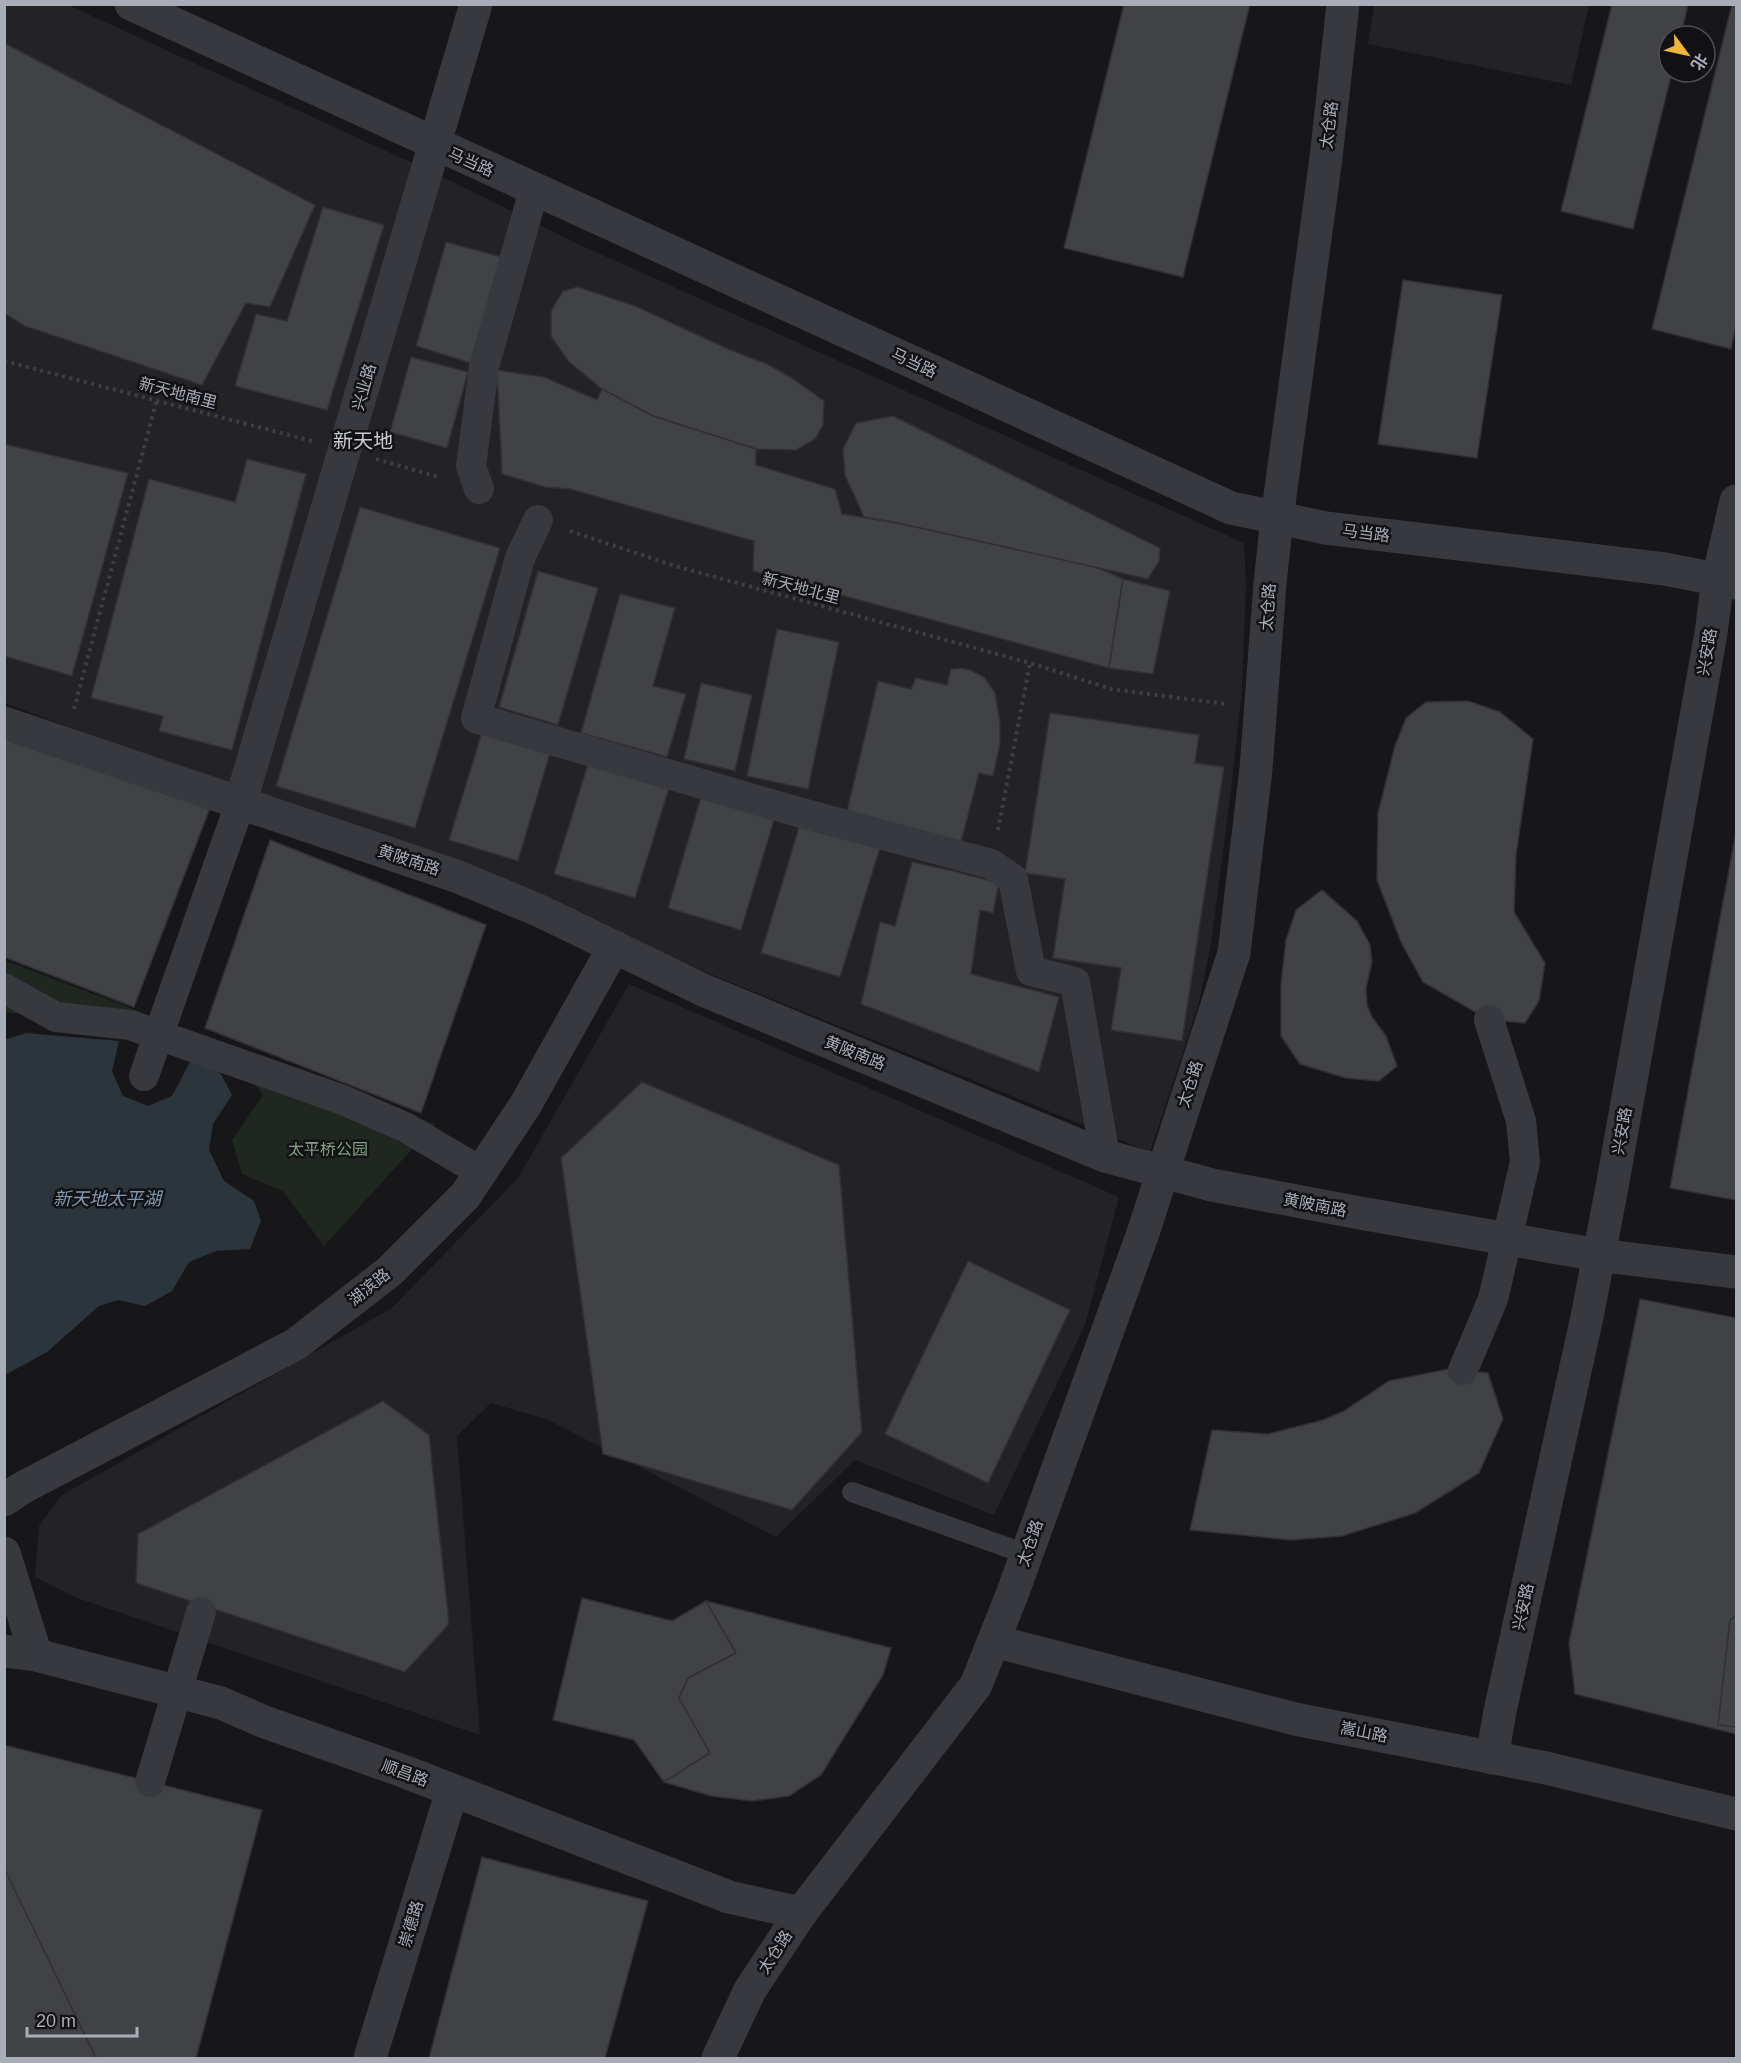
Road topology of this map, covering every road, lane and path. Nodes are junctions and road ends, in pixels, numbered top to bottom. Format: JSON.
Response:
{"nodes":[{"id":1,"x":131,"y":4,"type":"edge"},
{"id":2,"x":476,"y":4,"type":"edge"},
{"id":3,"x":1343,"y":4,"type":"edge"},
{"id":4,"x":435,"y":145,"type":"junction"},
{"id":5,"x":534,"y":190,"type":"junction"},
{"id":6,"x":4,"y":361,"type":"edge"},
{"id":7,"x":158,"y":399,"type":"junction"},
{"id":8,"x":345,"y":450,"type":"junction"},
{"id":9,"x":479,"y":489,"type":"joint"},
{"id":10,"x":1737,"y":501,"type":"edge"},
{"id":11,"x":1277,"y":518,"type":"junction"},
{"id":12,"x":538,"y":520,"type":"joint"},
{"id":13,"x":1727,"y":581,"type":"edge"},
{"id":14,"x":1030,"y":663,"type":"junction"},
{"id":15,"x":1261,"y":709,"type":"junction"},
{"id":16,"x":4,"y":723,"type":"edge"},
{"id":17,"x":65,"y":744,"type":"junction"},
{"id":18,"x":240,"y":804,"type":"junction"},
{"id":19,"x":991,"y":864,"type":"junction"},
{"id":20,"x":614,"y":947,"type":"junction"},
{"id":21,"x":4,"y":987,"type":"edge"},
{"id":22,"x":1489,"y":1020,"type":"dead end"},
{"id":23,"x":159,"y":1035,"type":"junction"},
{"id":24,"x":144,"y":1076,"type":"dead end"},
{"id":25,"x":1105,"y":1156,"type":"junction"},
{"id":26,"x":481,"y":1172,"type":"junction"},
{"id":27,"x":1161,"y":1172,"type":"junction"},
{"id":28,"x":1598,"y":1255,"type":"junction"},
{"id":29,"x":1737,"y":1272,"type":"edge"},
{"id":30,"x":1463,"y":1370,"type":"dead end"},
{"id":31,"x":852,"y":1492,"type":"dead end"},
{"id":32,"x":4,"y":1500,"type":"edge"},
{"id":33,"x":4,"y":1553,"type":"edge"},
{"id":34,"x":1026,"y":1554,"type":"junction"},
{"id":35,"x":201,"y":1612,"type":"dead end"},
{"id":36,"x":994,"y":1641,"type":"junction"},
{"id":37,"x":20,"y":1653,"type":"edge"},
{"id":38,"x":177,"y":1692,"type":"junction"},
{"id":39,"x":1492,"y":1758,"type":"junction"},
{"id":40,"x":150,"y":1782,"type":"dead end"},
{"id":41,"x":452,"y":1791,"type":"junction"},
{"id":42,"x":1737,"y":1814,"type":"edge"},
{"id":43,"x":801,"y":1913,"type":"junction"},
{"id":44,"x":370,"y":2058,"type":"edge"},
{"id":45,"x":718,"y":2058,"type":"edge"}],
"edges":[{"from":1,"to":4,"type":"street","name":"马当路"},
{"from":2,"to":4,"type":"street","name":"兴业路"},
{"from":3,"to":11,"type":"street","name":"太仓路"},
{"from":4,"to":5,"type":"street","name":"马当路"},
{"from":4,"to":8,"type":"street","name":"兴业路"},
{"from":5,"to":9,"type":"street"},
{"from":5,"to":11,"type":"street","name":"马当路"},
{"from":6,"to":7,"type":"path","name":"新天地南里"},
{"from":7,"to":8,"type":"path","name":"新天地南里"},
{"from":7,"to":17,"type":"path"},
{"from":8,"to":9,"type":"path"},
{"from":8,"to":18,"type":"street","name":"兴业路"},
{"from":10,"to":13,"type":"street","name":"兴安路"},
{"from":11,"to":13,"type":"street","name":"马当路"},
{"from":11,"to":15,"type":"street","name":"太仓路"},
{"from":12,"to":14,"type":"path","name":"新天地北里"},
{"from":12,"to":19,"type":"street"},
{"from":13,"to":28,"type":"street","name":"兴安路"},
{"from":14,"to":15,"type":"path","name":"新天地北里"},
{"from":14,"to":19,"type":"path"},
{"from":15,"to":27,"type":"street","name":"太仓路"},
{"from":16,"to":17,"type":"street","name":"黄陂南路"},
{"from":17,"to":18,"type":"street","name":"黄陂南路"},
{"from":18,"to":20,"type":"street","name":"黄陂南路"},
{"from":18,"to":23,"type":"street"},
{"from":19,"to":25,"type":"street"},
{"from":20,"to":25,"type":"street","name":"黄陂南路"},
{"from":20,"to":26,"type":"street","name":"湖滨路"},
{"from":21,"to":23,"type":"street"},
{"from":22,"to":30,"type":"street","bridge":true},
{"from":23,"to":24,"type":"street"},
{"from":23,"to":26,"type":"street"},
{"from":25,"to":27,"type":"street","name":"黄陂南路"},
{"from":26,"to":32,"type":"street","name":"湖滨路"},
{"from":27,"to":28,"type":"street","name":"黄陂南路"},
{"from":27,"to":34,"type":"street","name":"太仓路"},
{"from":28,"to":29,"type":"street","name":"黄陂南路"},
{"from":28,"to":39,"type":"street","name":"兴安路"},
{"from":31,"to":34,"type":"lane"},
{"from":33,"to":37,"type":"street"},
{"from":34,"to":36,"type":"street","name":"太仓路"},
{"from":35,"to":38,"type":"street","bridge":true},
{"from":36,"to":39,"type":"street","name":"嵩山路"},
{"from":36,"to":43,"type":"street","name":"太仓路"},
{"from":37,"to":38,"type":"street","name":"顺昌路"},
{"from":38,"to":40,"type":"street","bridge":true},
{"from":38,"to":41,"type":"street","name":"顺昌路"},
{"from":39,"to":42,"type":"street","name":"嵩山路"},
{"from":41,"to":43,"type":"street","name":"顺昌路"},
{"from":41,"to":44,"type":"street","name":"崇德路"},
{"from":43,"to":45,"type":"street","name":"太仓路"}]}
